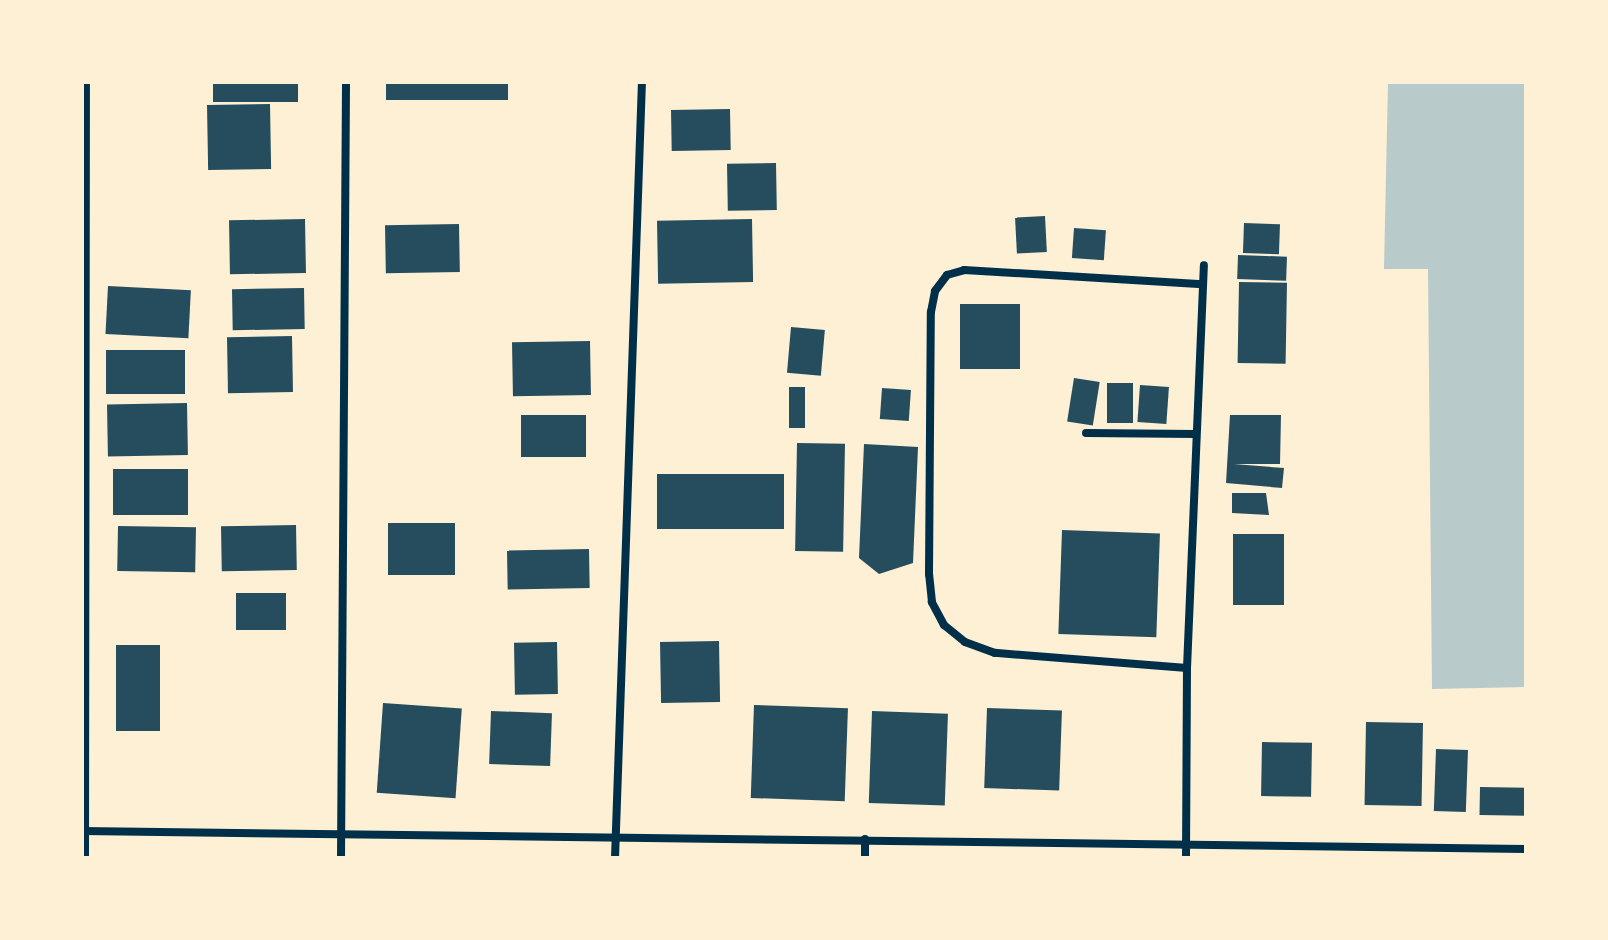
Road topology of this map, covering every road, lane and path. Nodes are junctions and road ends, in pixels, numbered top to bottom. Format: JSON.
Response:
{"nodes":[{"id":1,"x":86,"y":82,"type":"edge"},
{"id":2,"x":346,"y":82,"type":"edge"},
{"id":3,"x":642,"y":82,"type":"edge"},
{"id":4,"x":1204,"y":265,"type":"dead end"},
{"id":5,"x":1203,"y":284,"type":"junction"},
{"id":6,"x":1086,"y":433,"type":"dead end"},
{"id":7,"x":1196,"y":434,"type":"junction"},
{"id":8,"x":1187,"y":668,"type":"junction"},
{"id":9,"x":341,"y":830,"type":"junction"},
{"id":10,"x":84,"y":831,"type":"edge"},
{"id":11,"x":616,"y":835,"type":"junction"},
{"id":12,"x":865,"y":839,"type":"junction"},
{"id":13,"x":1186,"y":844,"type":"junction"},
{"id":14,"x":1526,"y":849,"type":"edge"},
{"id":15,"x":85,"y":858,"type":"edge"},
{"id":16,"x":341,"y":858,"type":"edge"},
{"id":17,"x":615,"y":858,"type":"edge"},
{"id":18,"x":865,"y":858,"type":"edge"},
{"id":19,"x":1186,"y":858,"type":"edge"}],
"edges":[{"from":1,"to":10,"type":"street"},
{"from":2,"to":9,"type":"street"},
{"from":3,"to":11,"type":"street"},
{"from":4,"to":5,"type":"street"},
{"from":5,"to":7,"type":"street"},
{"from":5,"to":8,"type":"street"},
{"from":6,"to":7,"type":"street"},
{"from":7,"to":8,"type":"street"},
{"from":8,"to":13,"type":"street"},
{"from":9,"to":10,"type":"street"},
{"from":9,"to":11,"type":"street"},
{"from":9,"to":16,"type":"street"},
{"from":10,"to":15,"type":"street"},
{"from":11,"to":12,"type":"street"},
{"from":11,"to":17,"type":"street"},
{"from":12,"to":13,"type":"street"},
{"from":12,"to":18,"type":"street"},
{"from":13,"to":14,"type":"street"},
{"from":13,"to":19,"type":"street"}]}
